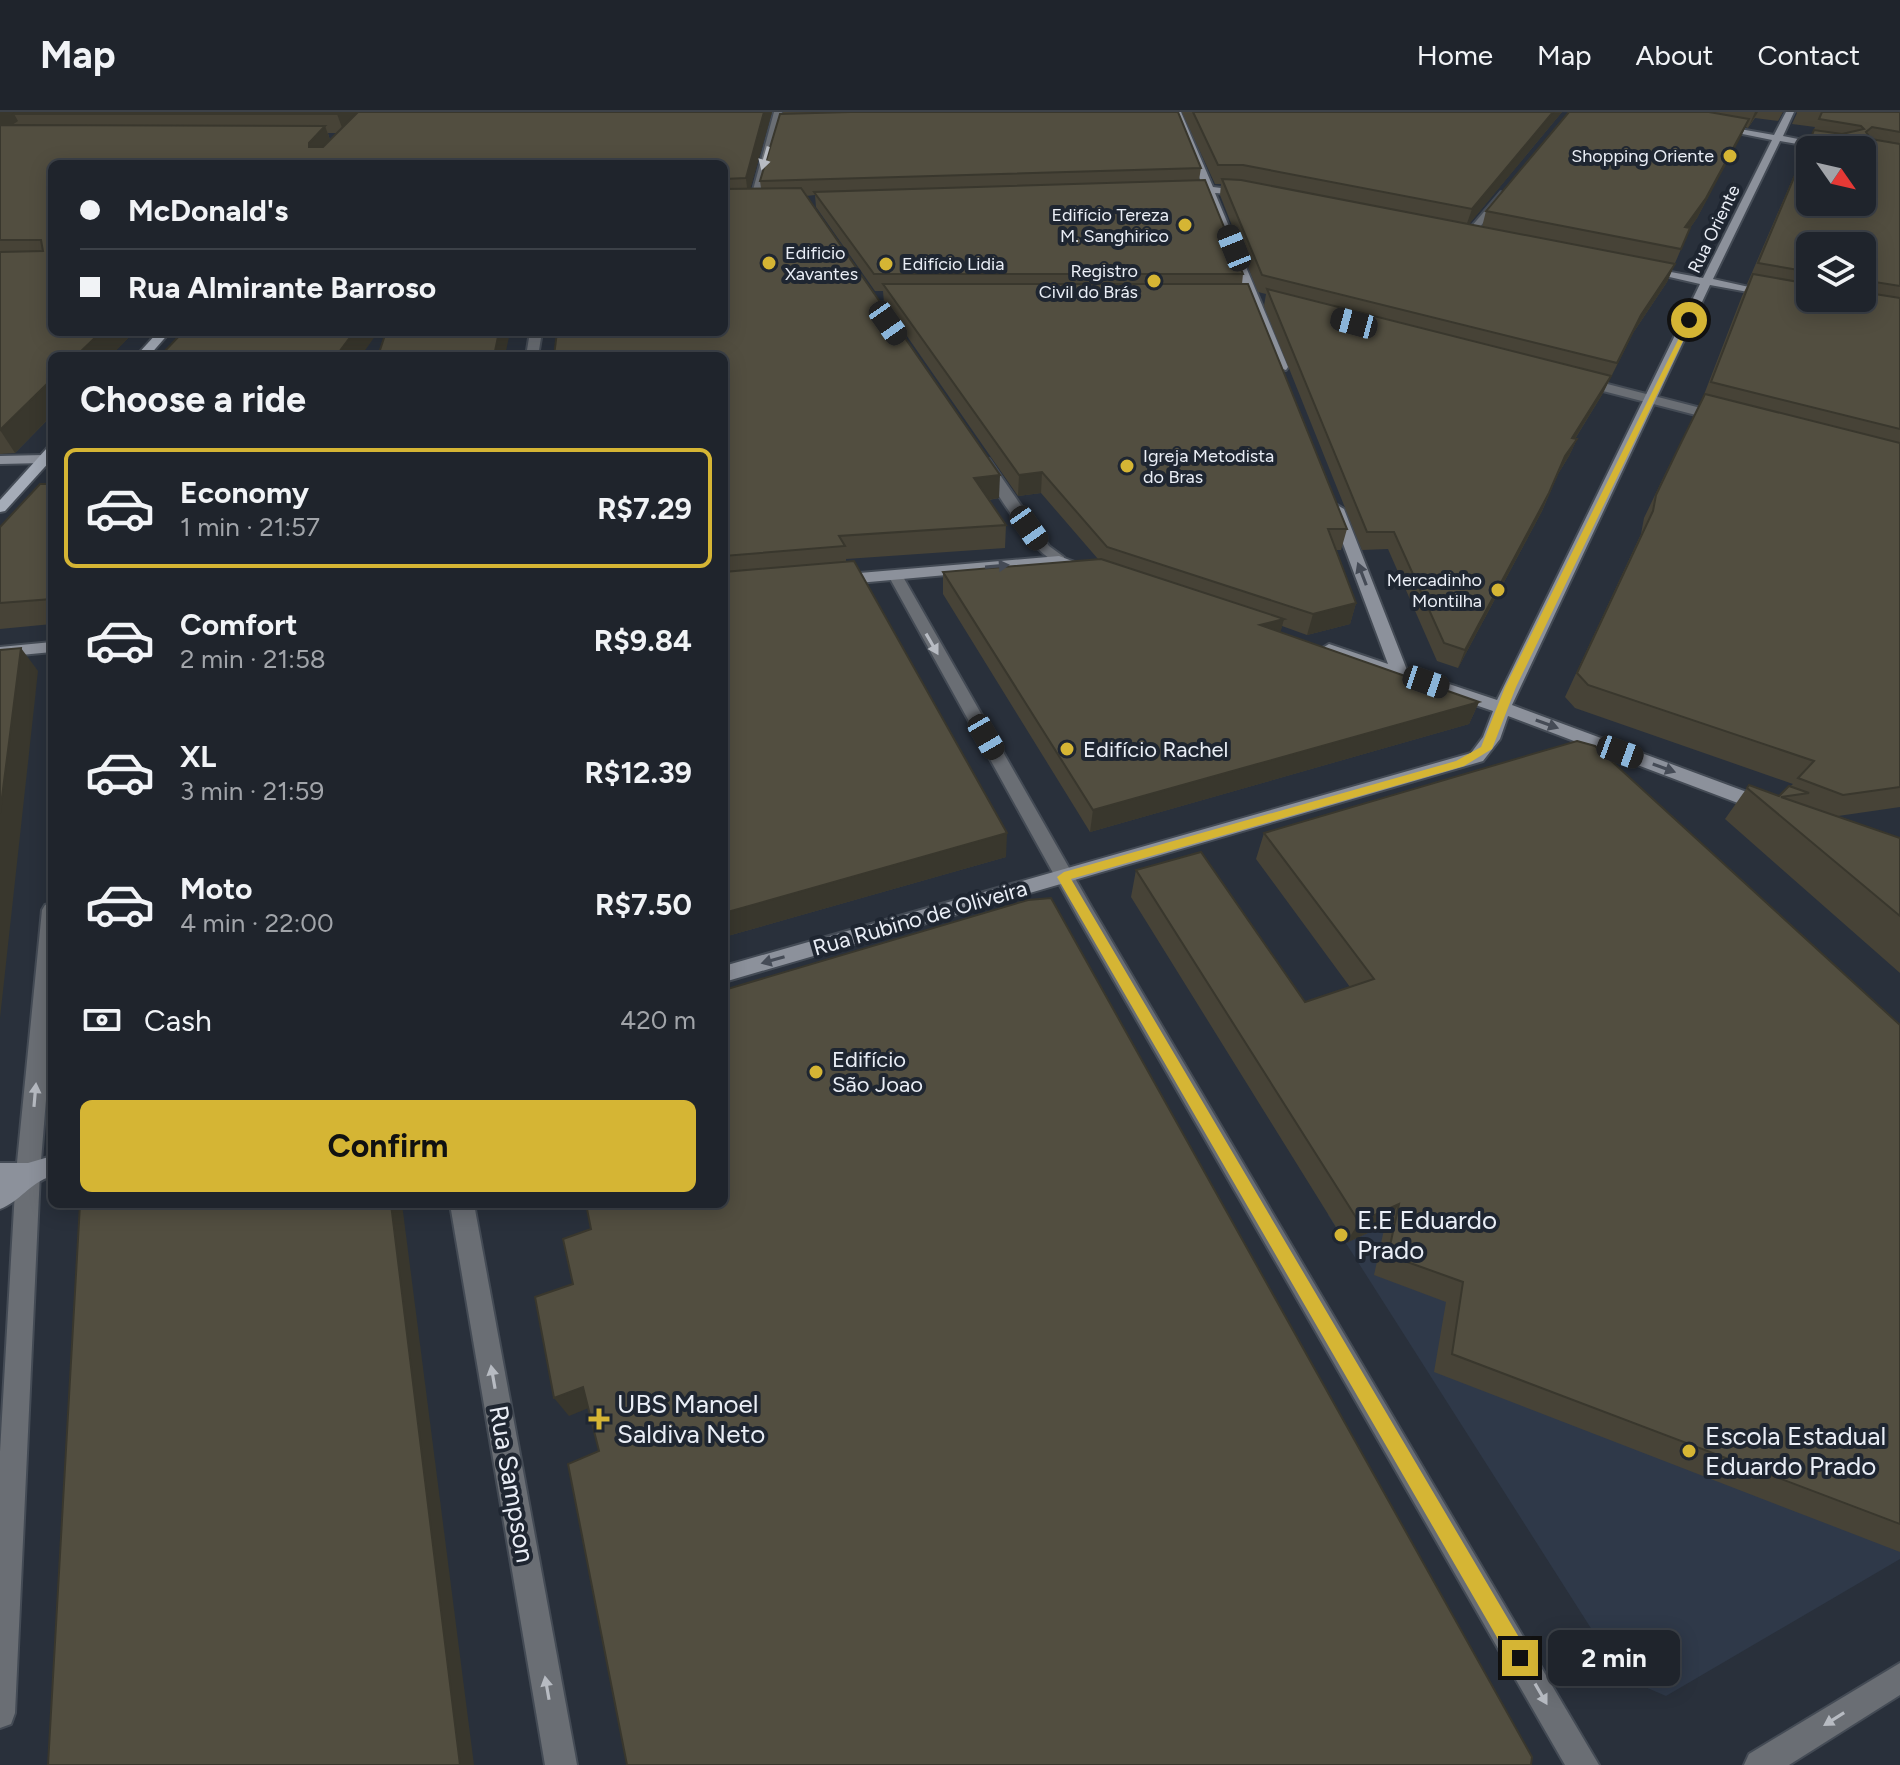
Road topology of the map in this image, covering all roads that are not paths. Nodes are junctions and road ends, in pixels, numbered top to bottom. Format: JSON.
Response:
{"nodes":[{"id":1,"x":778,"y":112,"type":"edge"},
{"id":2,"x":1168,"y":112,"type":"edge"},
{"id":3,"x":1177,"y":112,"type":"edge"},
{"id":4,"x":1790,"y":112,"type":"edge"},
{"id":5,"x":1703,"y":126,"type":"edge"},
{"id":6,"x":1777,"y":138,"type":"junction"},
{"id":7,"x":1796,"y":141,"type":"edge"},
{"id":8,"x":1513,"y":181,"type":"edge"},
{"id":9,"x":1211,"y":189,"type":"junction"},
{"id":10,"x":1168,"y":190,"type":"edge"},
{"id":11,"x":1254,"y":193,"type":"edge"},
{"id":12,"x":752,"y":203,"type":"junction"},
{"id":13,"x":765,"y":203,"type":"edge"},
{"id":14,"x":739,"y":204,"type":"edge"},
{"id":15,"x":1452,"y":233,"type":"edge"},
{"id":16,"x":1468,"y":236,"type":"junction"},
{"id":17,"x":1482,"y":239,"type":"edge"},
{"id":18,"x":1626,"y":267,"type":"edge"},
{"id":19,"x":1708,"y":283,"type":"junction"},
{"id":20,"x":1233,"y":295,"type":"edge"},
{"id":21,"x":1784,"y":296,"type":"edge"},
{"id":22,"x":1260,"y":298,"type":"junction"},
{"id":23,"x":160,"y":336,"type":"edge"},
{"id":24,"x":146,"y":352,"type":"edge"},
{"id":25,"x":1563,"y":377,"type":"edge"},
{"id":26,"x":1286,"y":379,"type":"edge"},
{"id":27,"x":1649,"y":399,"type":"junction"},
{"id":28,"x":1731,"y":420,"type":"edge"},
{"id":29,"x":976,"y":451,"type":"edge"},
{"id":30,"x":48,"y":455,"type":"edge"},
{"id":31,"x":0,"y":460,"type":"edge"},
{"id":32,"x":1332,"y":496,"type":"edge"},
{"id":33,"x":0,"y":508,"type":"edge"},
{"id":34,"x":1059,"y":560,"type":"junction"},
{"id":35,"x":895,"y":575,"type":"junction"},
{"id":36,"x":1104,"y":575,"type":"edge"},
{"id":37,"x":817,"y":581,"type":"edge"},
{"id":38,"x":1311,"y":644,"type":"edge"},
{"id":39,"x":48,"y":647,"type":"edge"},
{"id":40,"x":0,"y":652,"type":"edge"},
{"id":41,"x":1400,"y":673,"type":"junction"},
{"id":42,"x":1502,"y":708,"type":"junction"},
{"id":43,"x":1591,"y":741,"type":"junction"},
{"id":44,"x":1623,"y":773,"type":"edge"},
{"id":45,"x":1779,"y":812,"type":"edge"},
{"id":46,"x":1064,"y":877,"type":"junction"},
{"id":47,"x":728,"y":973,"type":"edge"},
{"id":48,"x":48,"y":996,"type":"edge"},
{"id":49,"x":40,"y":1169,"type":"edge"},
{"id":50,"x":0,"y":1173,"type":"edge"},
{"id":51,"x":0,"y":1198,"type":"edge"},
{"id":52,"x":463,"y":1208,"type":"edge"},
{"id":53,"x":1900,"y":1678,"type":"edge"},
{"id":54,"x":0,"y":1713,"type":"edge"},
{"id":55,"x":561,"y":1765,"type":"edge"},
{"id":56,"x":1583,"y":1765,"type":"edge"},
{"id":57,"x":1760,"y":1765,"type":"edge"}],
"edges":[{"from":1,"to":12,"type":"street","one_way":true},
{"from":2,"to":3,"type":"street"},
{"from":3,"to":9,"type":"main road"},
{"from":4,"to":6,"type":"main road","name":"Rua Oriente"},
{"from":5,"to":6,"type":"main road"},
{"from":6,"to":7,"type":"main road"},
{"from":6,"to":19,"type":"main road","name":"Rua Oriente"},
{"from":8,"to":16,"type":"lane"},
{"from":9,"to":10,"type":"main road"},
{"from":9,"to":11,"type":"main road"},
{"from":9,"to":22,"type":"main road"},
{"from":12,"to":13,"type":"main road"},
{"from":12,"to":14,"type":"main road"},
{"from":15,"to":16,"type":"main road"},
{"from":16,"to":17,"type":"main road"},
{"from":18,"to":19,"type":"main road"},
{"from":19,"to":21,"type":"main road"},
{"from":19,"to":27,"type":"main road","name":"Rua Oriente"},
{"from":20,"to":22,"type":"street"},
{"from":22,"to":26,"type":"main road"},
{"from":23,"to":24,"type":"main road"},
{"from":25,"to":27,"type":"street"},
{"from":27,"to":28,"type":"street"},
{"from":27,"to":42,"type":"main road","name":"Rua Oriente"},
{"from":29,"to":34,"type":"street"},
{"from":30,"to":31,"type":"main road"},
{"from":30,"to":33,"type":"main road"},
{"from":41,"to":32,"type":"main road","one_way":true},
{"from":35,"to":34,"type":"main road","one_way":true},
{"from":34,"to":36,"type":"main road"},
{"from":35,"to":37,"type":"main road"},
{"from":35,"to":46,"type":"street","one_way":true},
{"from":38,"to":41,"type":"main road"},
{"from":39,"to":40,"type":"main road"},
{"from":41,"to":42,"type":"main road"},
{"from":42,"to":43,"type":"main road","one_way":true},
{"from":42,"to":46,"type":"main road","name":"Rua Rubino de Oliveira"},
{"from":43,"to":44,"type":"street"},
{"from":43,"to":45,"type":"main road","one_way":true},
{"from":46,"to":47,"type":"main road","name":"Rua Rubino de Oliveira","one_way":true},
{"from":46,"to":56,"type":"street","one_way":true},
{"from":49,"to":48,"type":"street","one_way":true},
{"from":49,"to":50,"type":"main road"},
{"from":49,"to":51,"type":"main road"},
{"from":49,"to":54,"type":"street"},
{"from":55,"to":52,"type":"street","name":"Rua Sampson","one_way":true},
{"from":53,"to":57,"type":"street","one_way":true}]}
